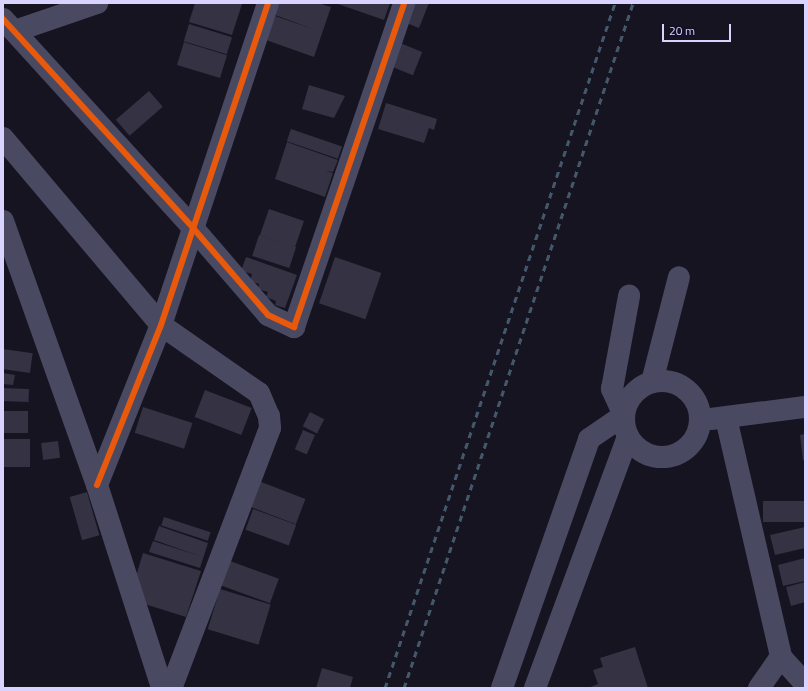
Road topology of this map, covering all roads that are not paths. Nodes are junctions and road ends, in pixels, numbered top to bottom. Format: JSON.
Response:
{"nodes":[{"id":1,"x":97,"y":3,"type":"edge"},
{"id":2,"x":268,"y":3,"type":"edge"},
{"id":3,"x":404,"y":3,"type":"edge"},
{"id":4,"x":9,"y":25,"type":"edge"},
{"id":5,"x":3,"y":138,"type":"edge"},
{"id":6,"x":3,"y":221,"type":"edge"},
{"id":7,"x":193,"y":228,"type":"junction"},
{"id":8,"x":679,"y":277,"type":"dead end"},
{"id":9,"x":629,"y":296,"type":"dead end"},
{"id":10,"x":161,"y":325,"type":"junction"},
{"id":11,"x":652,"y":382,"type":"junction"},
{"id":12,"x":805,"y":407,"type":"edge"},
{"id":13,"x":624,"y":415,"type":"junction"},
{"id":14,"x":726,"y":418,"type":"junction"},
{"id":15,"x":700,"y":420,"type":"junction"},
{"id":16,"x":628,"y":437,"type":"junction"},
{"id":17,"x":97,"y":485,"type":"junction"},
{"id":18,"x":781,"y":657,"type":"junction"},
{"id":19,"x":805,"y":684,"type":"edge"},
{"id":20,"x":162,"y":688,"type":"edge"},
{"id":21,"x":171,"y":688,"type":"edge"},
{"id":22,"x":502,"y":688,"type":"edge"},
{"id":23,"x":534,"y":688,"type":"edge"},
{"id":24,"x":759,"y":688,"type":"edge"}],
"edges":[{"from":1,"to":4,"type":"street"},
{"from":2,"to":7,"type":"street"},
{"from":3,"to":7,"type":"street"},
{"from":4,"to":7,"type":"street"},
{"from":5,"to":10,"type":"street"},
{"from":6,"to":17,"type":"street"},
{"from":7,"to":10,"type":"street"},
{"from":8,"to":11,"type":"street"},
{"from":9,"to":13,"type":"street"},
{"from":10,"to":17,"type":"street"},
{"from":10,"to":21,"type":"street"},
{"from":11,"to":13,"type":"street"},
{"from":11,"to":15,"type":"street"},
{"from":12,"to":14,"type":"street"},
{"from":13,"to":16,"type":"street"},
{"from":13,"to":22,"type":"street"},
{"from":14,"to":15,"type":"street"},
{"from":14,"to":18,"type":"street"},
{"from":15,"to":16,"type":"street"},
{"from":16,"to":23,"type":"street"},
{"from":17,"to":20,"type":"street"},
{"from":18,"to":19,"type":"street"},
{"from":18,"to":24,"type":"street"}]}
